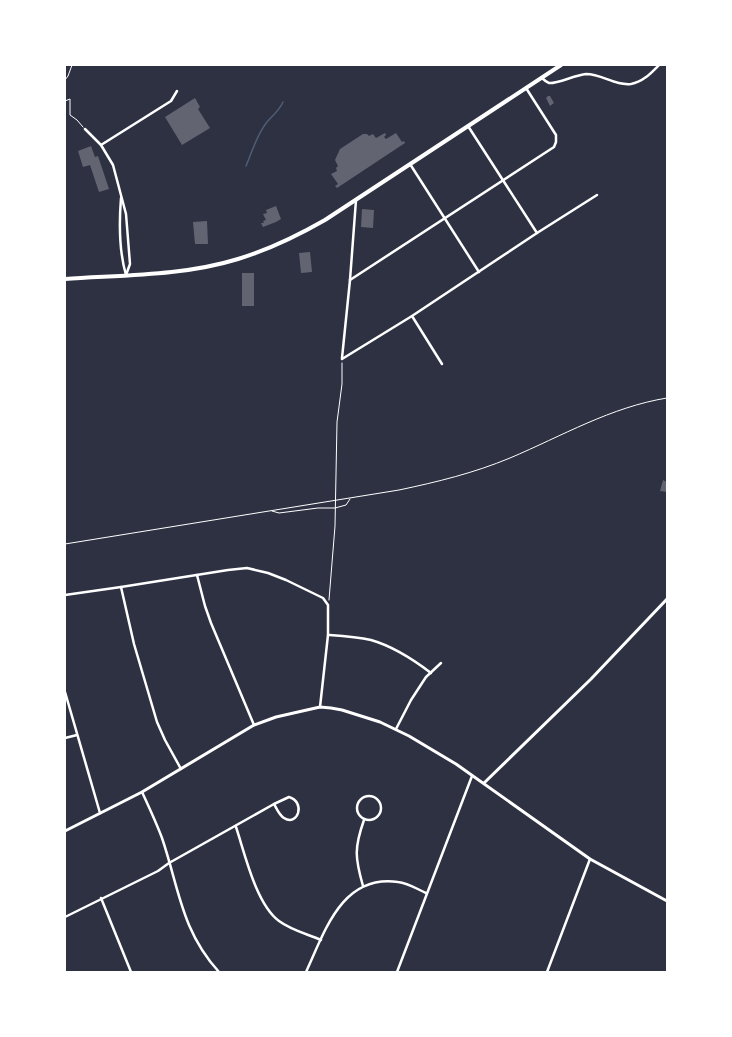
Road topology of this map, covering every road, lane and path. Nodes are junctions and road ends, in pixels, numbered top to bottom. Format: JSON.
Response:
{"nodes":[{"id":1,"x":72,"y":65,"type":"edge"},
{"id":2,"x":561,"y":65,"type":"edge"},
{"id":3,"x":659,"y":65,"type":"edge"},
{"id":4,"x":542,"y":78,"type":"junction"},
{"id":5,"x":65,"y":80,"type":"edge"},
{"id":6,"x":526,"y":88,"type":"junction"},
{"id":7,"x":177,"y":91,"type":"dead end"},
{"id":8,"x":65,"y":101,"type":"edge"},
{"id":9,"x":468,"y":126,"type":"junction"},
{"id":10,"x":85,"y":129,"type":"joint"},
{"id":11,"x":101,"y":145,"type":"junction"},
{"id":12,"x":410,"y":164,"type":"junction"},
{"id":13,"x":503,"y":181,"type":"junction"},
{"id":14,"x":597,"y":195,"type":"dead end"},
{"id":15,"x":121,"y":197,"type":"junction"},
{"id":16,"x":356,"y":200,"type":"junction"},
{"id":17,"x":445,"y":218,"type":"junction"},
{"id":18,"x":537,"y":233,"type":"junction"},
{"id":19,"x":479,"y":272,"type":"junction"},
{"id":20,"x":126,"y":275,"type":"junction"},
{"id":21,"x":65,"y":279,"type":"edge"},
{"id":22,"x":350,"y":280,"type":"junction"},
{"id":23,"x":412,"y":316,"type":"junction"},
{"id":24,"x":342,"y":359,"type":"junction"},
{"id":25,"x":442,"y":364,"type":"dead end"},
{"id":26,"x":667,"y":398,"type":"edge"},
{"id":27,"x":351,"y":498,"type":"junction"},
{"id":28,"x":335,"y":508,"type":"junction"},
{"id":29,"x":271,"y":511,"type":"junction"},
{"id":30,"x":65,"y":544,"type":"edge"},
{"id":31,"x":197,"y":575,"type":"junction"},
{"id":32,"x":121,"y":587,"type":"junction"},
{"id":33,"x":65,"y":595,"type":"edge"},
{"id":34,"x":667,"y":599,"type":"edge"},
{"id":35,"x":328,"y":605,"type":"junction"},
{"id":36,"x":328,"y":635,"type":"junction"},
{"id":37,"x":441,"y":663,"type":"dead end"},
{"id":38,"x":431,"y":673,"type":"junction"},
{"id":39,"x":65,"y":692,"type":"edge"},
{"id":40,"x":320,"y":707,"type":"junction"},
{"id":41,"x":254,"y":725,"type":"junction"},
{"id":42,"x":396,"y":729,"type":"junction"},
{"id":43,"x":76,"y":735,"type":"junction"},
{"id":44,"x":65,"y":738,"type":"edge"},
{"id":45,"x":181,"y":769,"type":"junction"},
{"id":46,"x":472,"y":776,"type":"junction"},
{"id":47,"x":484,"y":783,"type":"junction"},
{"id":48,"x":142,"y":792,"type":"junction"},
{"id":49,"x":274,"y":804,"type":"junction"},
{"id":50,"x":100,"y":813,"type":"junction"},
{"id":51,"x":364,"y":820,"type":"junction"},
{"id":52,"x":236,"y":827,"type":"junction"},
{"id":53,"x":65,"y":831,"type":"edge"},
{"id":54,"x":590,"y":859,"type":"junction"},
{"id":55,"x":169,"y":864,"type":"junction"},
{"id":56,"x":363,"y":886,"type":"junction"},
{"id":57,"x":426,"y":893,"type":"junction"},
{"id":58,"x":101,"y":898,"type":"junction"},
{"id":59,"x":667,"y":901,"type":"edge"},
{"id":60,"x":65,"y":917,"type":"edge"},
{"id":61,"x":321,"y":940,"type":"junction"},
{"id":62,"x":131,"y":972,"type":"edge"},
{"id":63,"x":218,"y":972,"type":"edge"},
{"id":64,"x":306,"y":972,"type":"edge"},
{"id":65,"x":397,"y":972,"type":"edge"},
{"id":66,"x":547,"y":972,"type":"edge"}],
"edges":[{"from":1,"to":5,"type":"path"},
{"from":2,"to":4,"type":"main road"},
{"from":3,"to":4,"type":"street"},
{"from":4,"to":6,"type":"main road"},
{"from":6,"to":9,"type":"main road"},
{"from":6,"to":13,"type":"street"},
{"from":7,"to":11,"type":"street"},
{"from":8,"to":10,"type":"path"},
{"from":9,"to":12,"type":"main road"},
{"from":9,"to":13,"type":"street"},
{"from":10,"to":11,"type":"street"},
{"from":11,"to":15,"type":"street"},
{"from":12,"to":16,"type":"main road"},
{"from":12,"to":17,"type":"street"},
{"from":13,"to":17,"type":"street"},
{"from":13,"to":18,"type":"street"},
{"from":14,"to":18,"type":"street"},
{"from":15,"to":20,"type":"street"},
{"from":15,"to":20,"type":"street"},
{"from":16,"to":20,"type":"main road"},
{"from":16,"to":22,"type":"street"},
{"from":17,"to":19,"type":"street"},
{"from":17,"to":22,"type":"street"},
{"from":18,"to":19,"type":"street"},
{"from":19,"to":23,"type":"street"},
{"from":20,"to":21,"type":"main road"},
{"from":22,"to":24,"type":"street"},
{"from":23,"to":24,"type":"street"},
{"from":23,"to":25,"type":"street"},
{"from":24,"to":28,"type":"path"},
{"from":26,"to":27,"type":"path"},
{"from":27,"to":28,"type":"path"},
{"from":27,"to":29,"type":"path"},
{"from":28,"to":29,"type":"path"},
{"from":28,"to":35,"type":"path"},
{"from":29,"to":30,"type":"path"},
{"from":31,"to":32,"type":"street"},
{"from":31,"to":35,"type":"street"},
{"from":31,"to":41,"type":"street"},
{"from":32,"to":33,"type":"street"},
{"from":32,"to":45,"type":"street"},
{"from":34,"to":47,"type":"street"},
{"from":35,"to":36,"type":"street"},
{"from":36,"to":38,"type":"street"},
{"from":36,"to":40,"type":"street"},
{"from":37,"to":38,"type":"street"},
{"from":38,"to":42,"type":"street"},
{"from":39,"to":43,"type":"street"},
{"from":40,"to":41,"type":"street"},
{"from":40,"to":42,"type":"street"},
{"from":41,"to":45,"type":"street"},
{"from":42,"to":46,"type":"street"},
{"from":43,"to":44,"type":"street"},
{"from":43,"to":50,"type":"street"},
{"from":45,"to":48,"type":"street"},
{"from":46,"to":47,"type":"street"},
{"from":46,"to":57,"type":"street"},
{"from":47,"to":54,"type":"street"},
{"from":48,"to":50,"type":"street"},
{"from":48,"to":55,"type":"street"},
{"from":49,"to":49,"type":"street"},
{"from":49,"to":52,"type":"street"},
{"from":50,"to":53,"type":"street"},
{"from":51,"to":51,"type":"street"},
{"from":51,"to":56,"type":"street"},
{"from":52,"to":55,"type":"street"},
{"from":52,"to":61,"type":"street"},
{"from":54,"to":59,"type":"street"},
{"from":54,"to":66,"type":"street"},
{"from":55,"to":58,"type":"street"},
{"from":55,"to":63,"type":"street"},
{"from":56,"to":57,"type":"street"},
{"from":56,"to":61,"type":"street"},
{"from":57,"to":65,"type":"street"},
{"from":58,"to":60,"type":"street"},
{"from":58,"to":62,"type":"street"},
{"from":61,"to":64,"type":"street"}]}
